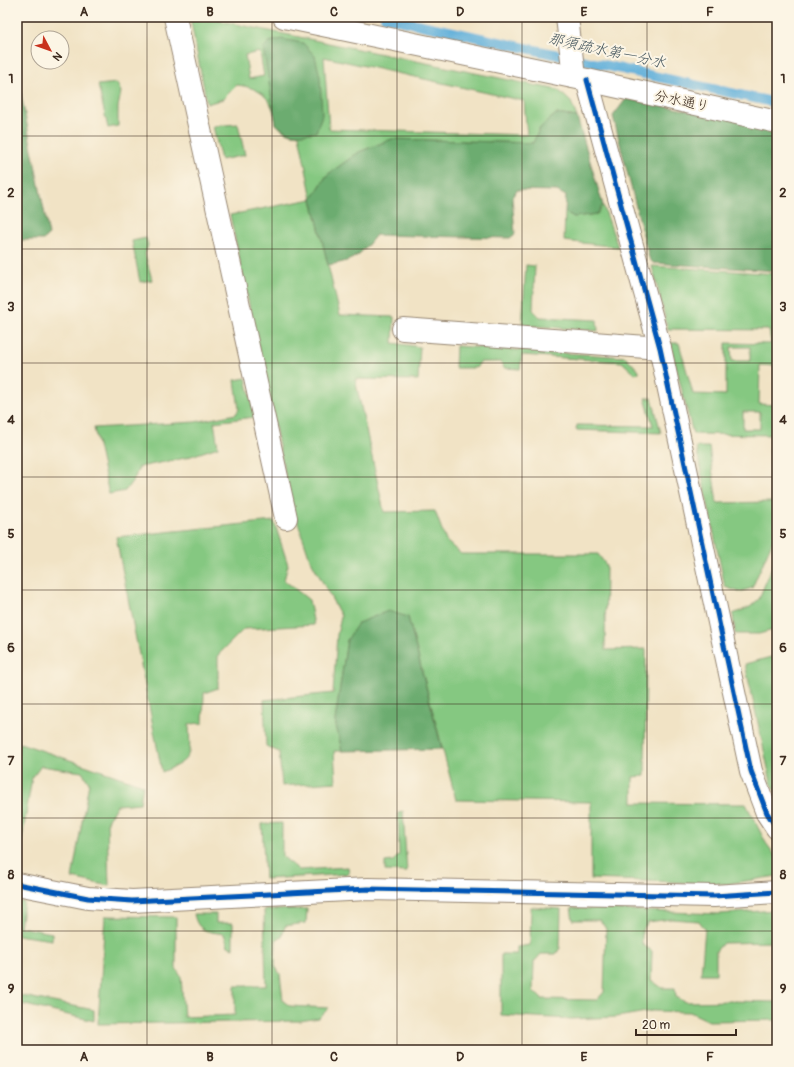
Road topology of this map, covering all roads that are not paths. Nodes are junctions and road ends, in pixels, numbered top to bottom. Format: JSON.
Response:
{"nodes":[{"id":1,"x":175,"y":17,"type":"edge"},
{"id":2,"x":284,"y":17,"type":"edge"},
{"id":3,"x":567,"y":17,"type":"edge"},
{"id":4,"x":581,"y":78,"type":"junction"},
{"id":5,"x":777,"y":122,"type":"edge"},
{"id":6,"x":403,"y":329,"type":"dead end"},
{"id":7,"x":660,"y":348,"type":"junction"},
{"id":8,"x":286,"y":518,"type":"dead end"},
{"id":9,"x":777,"y":828,"type":"edge"},
{"id":10,"x":17,"y":884,"type":"edge"},
{"id":11,"x":777,"y":892,"type":"edge"}],
"edges":[{"from":1,"to":8,"type":"street"},
{"from":2,"to":4,"type":"street","name":"分水通り"},
{"from":3,"to":4,"type":"street"},
{"from":4,"to":5,"type":"street","name":"分水通り"},
{"from":4,"to":7,"type":"street"},
{"from":6,"to":7,"type":"street"},
{"from":7,"to":9,"type":"street"},
{"from":10,"to":11,"type":"street"}]}
